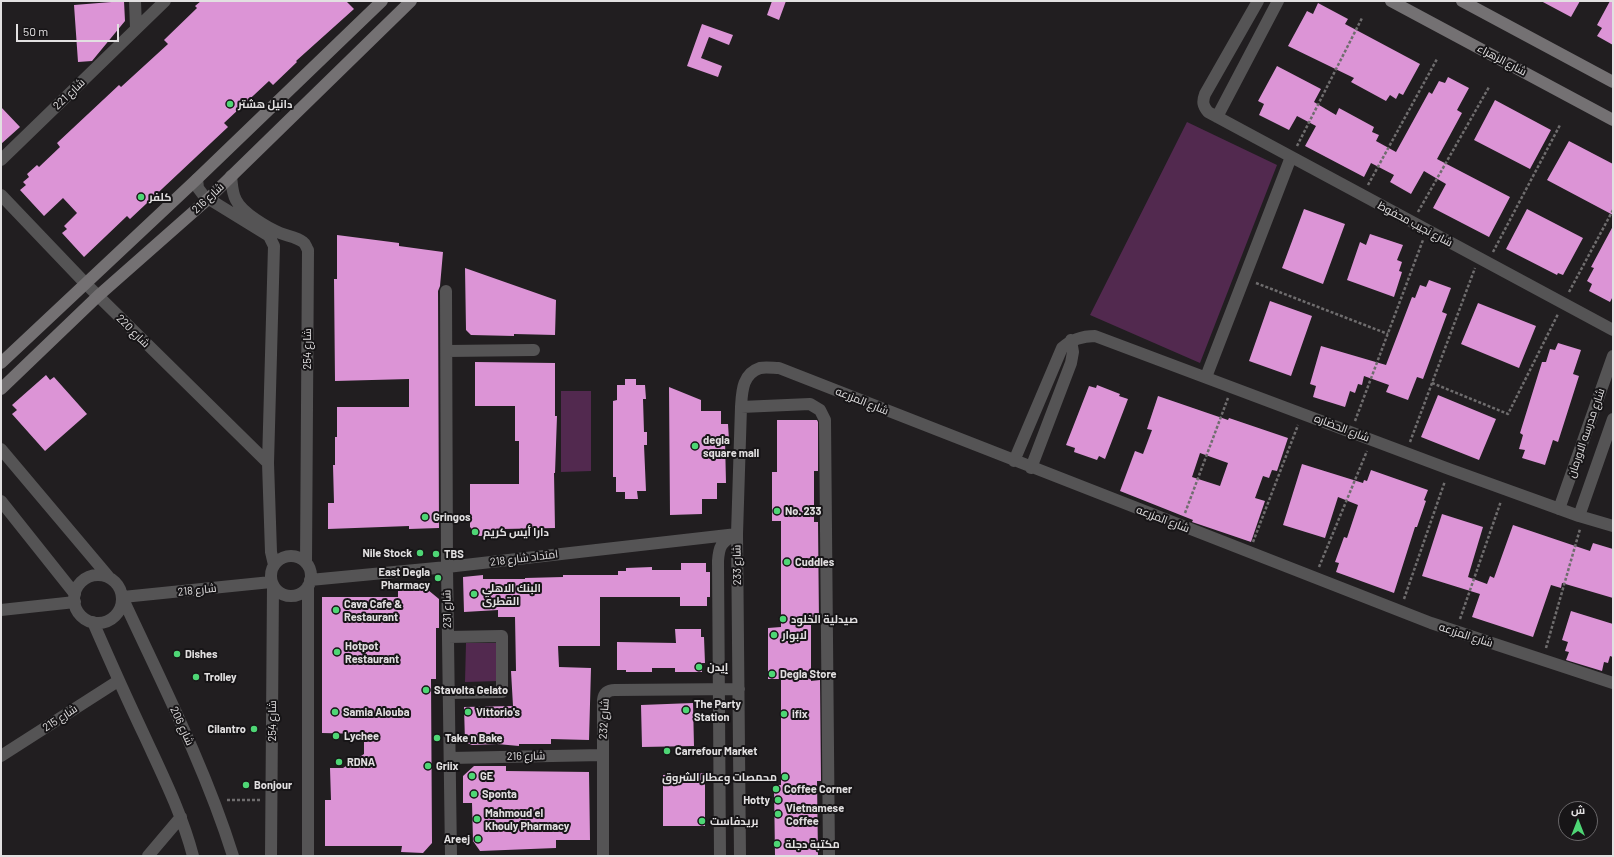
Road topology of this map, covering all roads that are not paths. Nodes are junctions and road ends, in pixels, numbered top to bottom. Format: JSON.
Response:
{"nodes":[{"id":1,"x":135,"y":1,"type":"edge"},
{"id":2,"x":165,"y":1,"type":"edge"},
{"id":3,"x":382,"y":1,"type":"edge"},
{"id":4,"x":410,"y":1,"type":"edge"},
{"id":5,"x":1258,"y":1,"type":"edge"},
{"id":6,"x":1278,"y":1,"type":"edge"},
{"id":7,"x":1391,"y":1,"type":"edge"},
{"id":8,"x":1462,"y":1,"type":"edge"},
{"id":9,"x":136,"y":28,"type":"junction"},
{"id":10,"x":1613,"y":82,"type":"edge"},
{"id":11,"x":1217,"y":117,"type":"junction"},
{"id":12,"x":1613,"y":120,"type":"edge"},
{"id":13,"x":1291,"y":157,"type":"junction"},
{"id":14,"x":1,"y":160,"type":"edge"},
{"id":15,"x":231,"y":176,"type":"junction"},
{"id":16,"x":197,"y":179,"type":"junction"},
{"id":17,"x":1,"y":195,"type":"edge"},
{"id":18,"x":208,"y":199,"type":"junction"},
{"id":19,"x":86,"y":284,"type":"junction"},
{"id":20,"x":446,"y":291,"type":"dead end"},
{"id":21,"x":98,"y":296,"type":"junction"},
{"id":22,"x":1613,"y":330,"type":"edge"},
{"id":23,"x":1071,"y":340,"type":"junction"},
{"id":24,"x":534,"y":350,"type":"dead end"},
{"id":25,"x":447,"y":351,"type":"junction"},
{"id":26,"x":1613,"y":356,"type":"edge"},
{"id":27,"x":1,"y":363,"type":"edge"},
{"id":28,"x":1206,"y":377,"type":"junction"},
{"id":29,"x":1,"y":390,"type":"edge"},
{"id":30,"x":741,"y":408,"type":"junction"},
{"id":31,"x":1613,"y":419,"type":"edge"},
{"id":32,"x":1,"y":449,"type":"edge"},
{"id":33,"x":1014,"y":461,"type":"junction"},
{"id":34,"x":268,"y":463,"type":"junction"},
{"id":35,"x":1031,"y":468,"type":"junction"},
{"id":36,"x":1,"y":501,"type":"edge"},
{"id":37,"x":1559,"y":509,"type":"junction"},
{"id":38,"x":1581,"y":517,"type":"junction"},
{"id":39,"x":1613,"y":526,"type":"edge"},
{"id":40,"x":737,"y":534,"type":"junction"},
{"id":41,"x":306,"y":563,"type":"junction"},
{"id":42,"x":274,"y":565,"type":"junction"},
{"id":43,"x":447,"y":567,"type":"junction"},
{"id":44,"x":108,"y":576,"type":"junction"},
{"id":45,"x":309,"y":583,"type":"junction"},
{"id":46,"x":272,"y":584,"type":"junction"},
{"id":47,"x":75,"y":598,"type":"junction"},
{"id":48,"x":123,"y":598,"type":"junction"},
{"id":49,"x":1,"y":610,"type":"edge"},
{"id":50,"x":93,"y":622,"type":"junction"},
{"id":51,"x":448,"y":637,"type":"junction"},
{"id":52,"x":118,"y":681,"type":"junction"},
{"id":53,"x":1613,"y":683,"type":"edge"},
{"id":54,"x":719,"y":689,"type":"junction"},
{"id":55,"x":739,"y":689,"type":"junction"},
{"id":56,"x":449,"y":693,"type":"junction"},
{"id":57,"x":603,"y":755,"type":"junction"},
{"id":58,"x":1,"y":756,"type":"edge"},
{"id":59,"x":450,"y":758,"type":"junction"},
{"id":60,"x":181,"y":817,"type":"junction"},
{"id":61,"x":148,"y":856,"type":"edge"},
{"id":62,"x":193,"y":856,"type":"edge"},
{"id":63,"x":233,"y":856,"type":"edge"},
{"id":64,"x":271,"y":856,"type":"edge"},
{"id":65,"x":308,"y":856,"type":"edge"},
{"id":66,"x":451,"y":856,"type":"edge"},
{"id":67,"x":603,"y":856,"type":"edge"},
{"id":68,"x":720,"y":856,"type":"edge"},
{"id":69,"x":740,"y":856,"type":"edge"},
{"id":70,"x":829,"y":856,"type":"edge"}],
"edges":[{"from":1,"to":9,"type":"street"},
{"from":2,"to":9,"type":"street","name":"شارع 221"},
{"from":3,"to":16,"type":"main road","name":"شارع 216"},
{"from":4,"to":15,"type":"main road","name":"شارع 216"},
{"from":5,"to":11,"type":"street","name":"شارع نجيب محفوظ"},
{"from":6,"to":11,"type":"street"},
{"from":7,"to":12,"type":"main road","name":"شارع الزهراء"},
{"from":8,"to":10,"type":"main road"},
{"from":9,"to":14,"type":"street","name":"شارع 221"},
{"from":11,"to":13,"type":"street","name":"شارع نجيب محفوظ"},
{"from":13,"to":22,"type":"street","name":"شارع نجيب محفوظ"},
{"from":13,"to":28,"type":"street"},
{"from":15,"to":18,"type":"main road","name":"شارع 216"},
{"from":15,"to":41,"type":"street","name":"شارع 254"},
{"from":16,"to":18,"type":"street"},
{"from":16,"to":19,"type":"main road","name":"شارع 216"},
{"from":17,"to":19,"type":"street","name":"شارع 220"},
{"from":18,"to":21,"type":"main road","name":"شارع 216"},
{"from":18,"to":34,"type":"street"},
{"from":19,"to":21,"type":"street","name":"شارع 220"},
{"from":19,"to":27,"type":"main road","name":"شارع 216"},
{"from":20,"to":25,"type":"street","name":"شارع 231"},
{"from":21,"to":29,"type":"main road","name":"شارع 216"},
{"from":21,"to":34,"type":"street","name":"شارع 220"},
{"from":23,"to":28,"type":"street","name":"شارع الحضاره"},
{"from":23,"to":33,"type":"street"},
{"from":23,"to":35,"type":"street"},
{"from":24,"to":25,"type":"street"},
{"from":25,"to":43,"type":"street","name":"شارع 231"},
{"from":26,"to":37,"type":"street","name":"شارع مدرسه الاورمان"},
{"from":28,"to":37,"type":"street","name":"شارع الحضاره"},
{"from":30,"to":33,"type":"street","name":"شارع المزرعه"},
{"from":30,"to":40,"type":"street","name":"شارع المزرعه"},
{"from":30,"to":70,"type":"street"},
{"from":31,"to":38,"type":"street","name":"شارع مدرسه الاورمان"},
{"from":32,"to":44,"type":"street"},
{"from":33,"to":35,"type":"street","name":"شارع المزرعه"},
{"from":34,"to":42,"type":"street"},
{"from":35,"to":53,"type":"street","name":"شارع المزرعه"},
{"from":36,"to":47,"type":"street"},
{"from":37,"to":38,"type":"street","name":"شارع الحضاره"},
{"from":38,"to":39,"type":"street","name":"شارع الحضاره"},
{"from":40,"to":43,"type":"street","name":"امتداد شارع 218"},
{"from":40,"to":54,"type":"street","name":"شارع 233"},
{"from":40,"to":55,"type":"street","name":"شارع 233"},
{"from":41,"to":42,"type":"street"},
{"from":41,"to":45,"type":"street"},
{"from":42,"to":46,"type":"street"},
{"from":43,"to":45,"type":"street","name":"امتداد شارع 218"},
{"from":43,"to":51,"type":"street","name":"شارع 231"},
{"from":44,"to":47,"type":"street"},
{"from":44,"to":48,"type":"street"},
{"from":45,"to":46,"type":"street"},
{"from":45,"to":65,"type":"street"},
{"from":46,"to":48,"type":"street","name":"شارع 218"},
{"from":46,"to":64,"type":"street","name":"شارع 254"},
{"from":47,"to":49,"type":"street"},
{"from":47,"to":50,"type":"street"},
{"from":48,"to":50,"type":"street"},
{"from":48,"to":63,"type":"street","name":"شارع 206"},
{"from":50,"to":52,"type":"street"},
{"from":51,"to":56,"type":"street","name":"شارع 231"},
{"from":51,"to":56,"type":"street"},
{"from":52,"to":58,"type":"street","name":"شارع 215"},
{"from":52,"to":60,"type":"street"},
{"from":54,"to":55,"type":"street","name":"شارع 232"},
{"from":54,"to":57,"type":"street","name":"شارع 232"},
{"from":54,"to":68,"type":"street","name":"شارع 233"},
{"from":55,"to":69,"type":"street","name":"شارع 233"},
{"from":56,"to":59,"type":"street","name":"شارع 231"},
{"from":57,"to":59,"type":"street","name":"شارع 216"},
{"from":57,"to":67,"type":"street","name":"شارع 232"},
{"from":59,"to":66,"type":"street","name":"شارع 231"},
{"from":60,"to":61,"type":"street"},
{"from":60,"to":62,"type":"street"}]}
